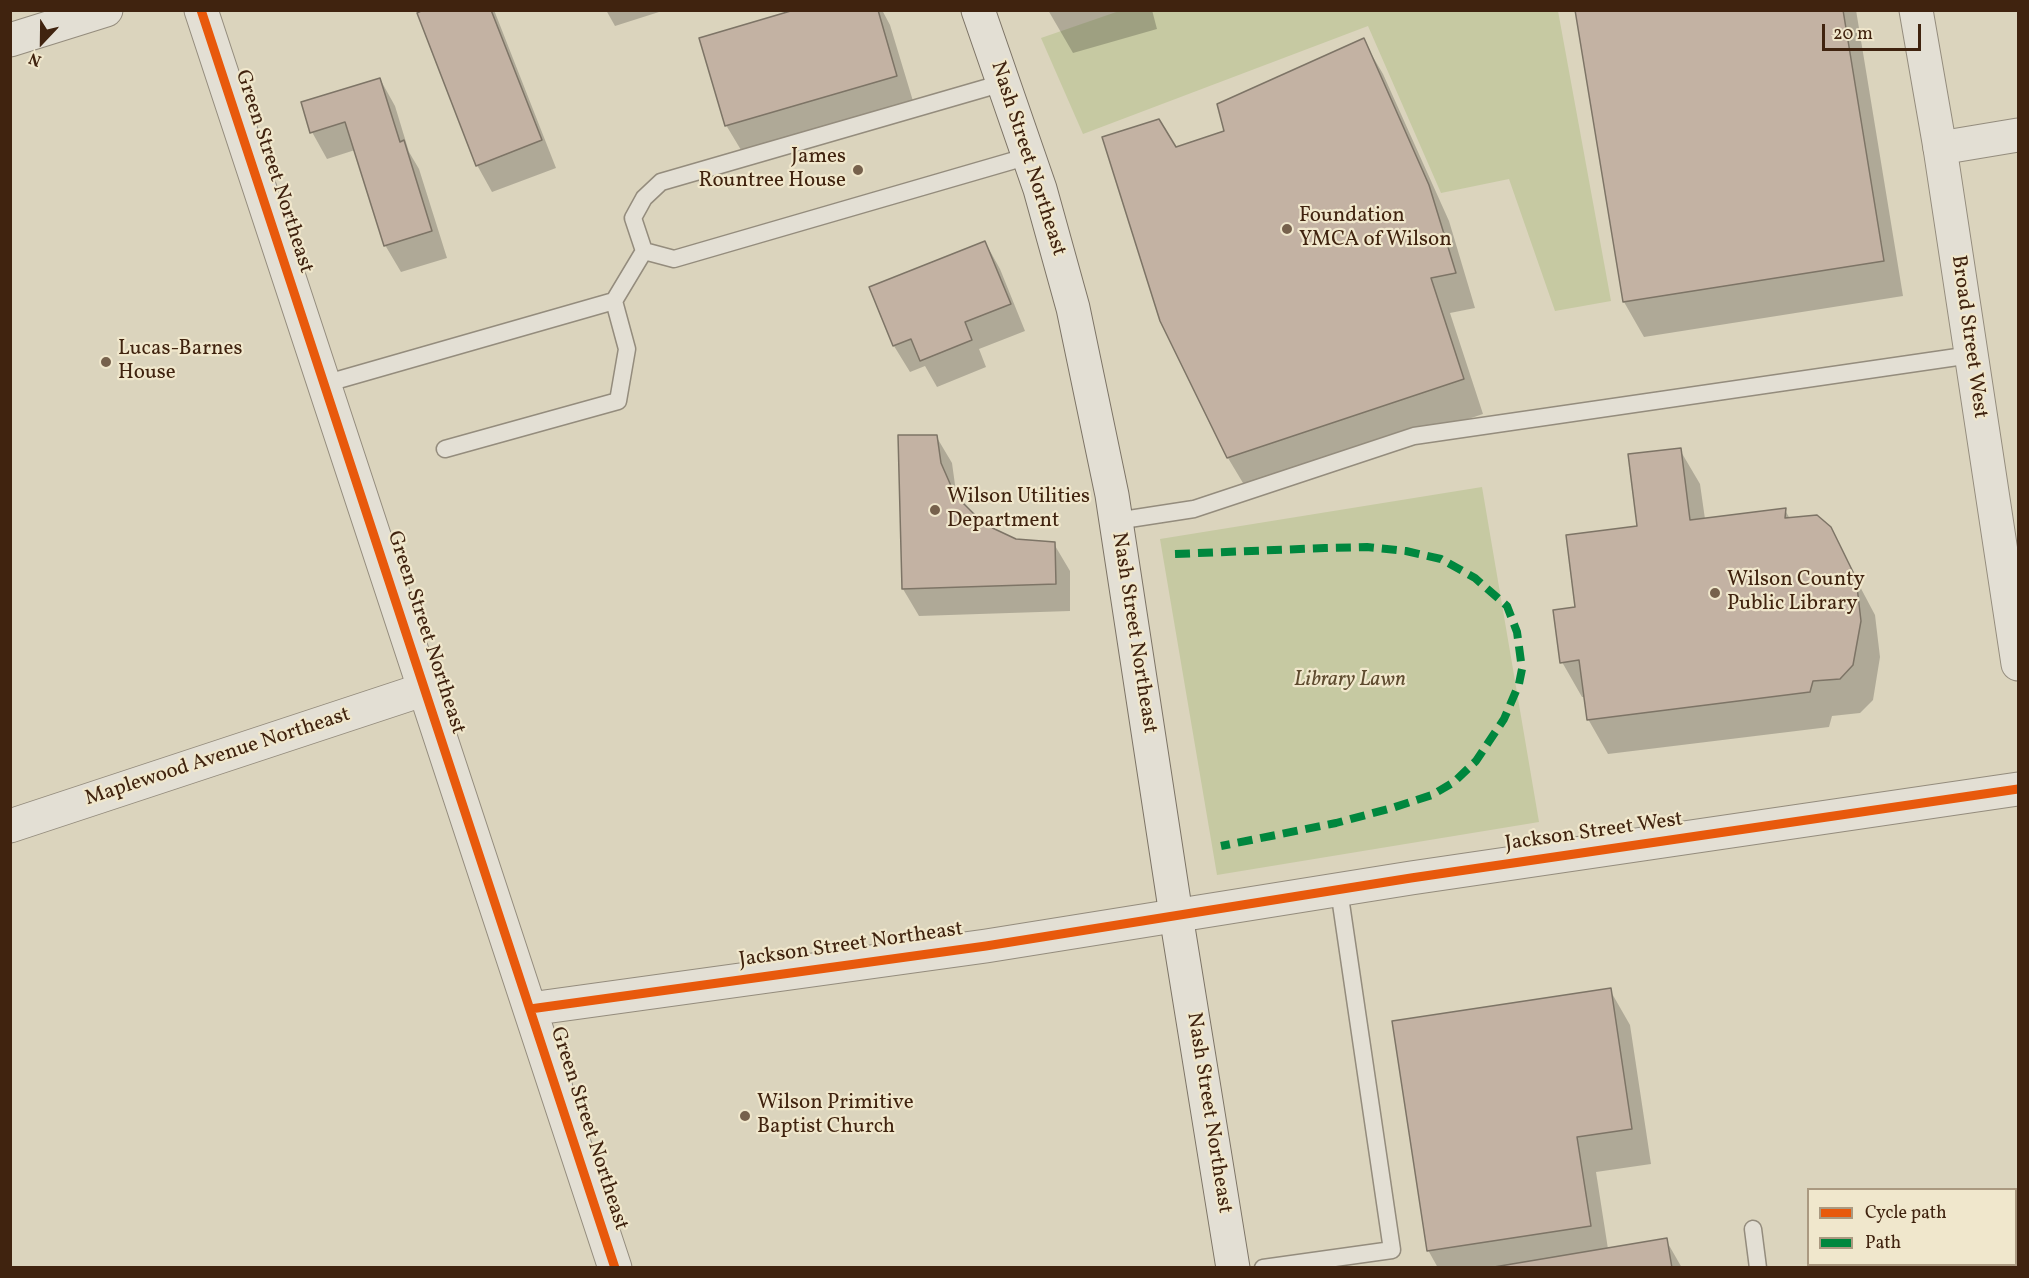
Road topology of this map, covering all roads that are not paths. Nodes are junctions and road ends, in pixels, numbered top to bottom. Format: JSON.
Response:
{"nodes":[{"id":1,"x":106,"y":10,"type":"edge"},
{"id":2,"x":201,"y":10,"type":"edge"},
{"id":3,"x":978,"y":10,"type":"edge"},
{"id":4,"x":1916,"y":10,"type":"edge"},
{"id":5,"x":10,"y":40,"type":"edge"},
{"id":6,"x":1003,"y":83,"type":"junction"},
{"id":7,"x":2019,"y":135,"type":"edge"},
{"id":8,"x":1940,"y":148,"type":"junction"},
{"id":9,"x":1029,"y":156,"type":"junction"},
{"id":10,"x":644,"y":251,"type":"junction"},
{"id":11,"x":614,"y":301,"type":"junction"},
{"id":12,"x":1971,"y":354,"type":"junction"},
{"id":13,"x":324,"y":384,"type":"junction"},
{"id":14,"x":445,"y":449,"type":"dead end"},
{"id":15,"x":1116,"y":520,"type":"junction"},
{"id":16,"x":2019,"y":664,"type":"edge"},
{"id":17,"x":425,"y":689,"type":"junction"},
{"id":18,"x":2019,"y":789,"type":"edge"},
{"id":19,"x":10,"y":826,"type":"edge"},
{"id":20,"x":1339,"y":890,"type":"junction"},
{"id":21,"x":1176,"y":915,"type":"junction"},
{"id":22,"x":530,"y":1009,"type":"junction"},
{"id":23,"x":1753,"y":1229,"type":"dead end"},
{"id":24,"x":615,"y":1268,"type":"edge"},
{"id":25,"x":1233,"y":1268,"type":"edge"},
{"id":26,"x":1263,"y":1268,"type":"edge"},
{"id":27,"x":1758,"y":1268,"type":"edge"}],
"edges":[{"from":1,"to":5,"type":"street"},
{"from":2,"to":13,"type":"street","name":"Green Street Northeast"},
{"from":3,"to":6,"type":"street","name":"Nash Street Northeast"},
{"from":4,"to":8,"type":"street","name":"Broad Street West"},
{"from":6,"to":9,"type":"street","name":"Nash Street Northeast"},
{"from":6,"to":10,"type":"lane"},
{"from":7,"to":8,"type":"street"},
{"from":8,"to":12,"type":"street","name":"Broad Street West"},
{"from":9,"to":10,"type":"lane"},
{"from":9,"to":15,"type":"street","name":"Nash Street Northeast"},
{"from":10,"to":11,"type":"lane"},
{"from":11,"to":13,"type":"lane"},
{"from":11,"to":14,"type":"lane"},
{"from":12,"to":15,"type":"lane"},
{"from":12,"to":16,"type":"street","name":"Broad Street West"},
{"from":13,"to":17,"type":"street","name":"Green Street Northeast"},
{"from":15,"to":21,"type":"street","name":"Nash Street Northeast"},
{"from":17,"to":19,"type":"street","name":"Maplewood Avenue Northeast"},
{"from":17,"to":22,"type":"street","name":"Green Street Northeast"},
{"from":18,"to":20,"type":"street","name":"Jackson Street West"},
{"from":20,"to":21,"type":"street","name":"Jackson Street West"},
{"from":20,"to":26,"type":"lane"},
{"from":21,"to":22,"type":"street","name":"Jackson Street Northeast"},
{"from":21,"to":25,"type":"street","name":"Nash Street Northeast"},
{"from":22,"to":24,"type":"street","name":"Green Street Northeast"},
{"from":23,"to":27,"type":"lane"}]}
